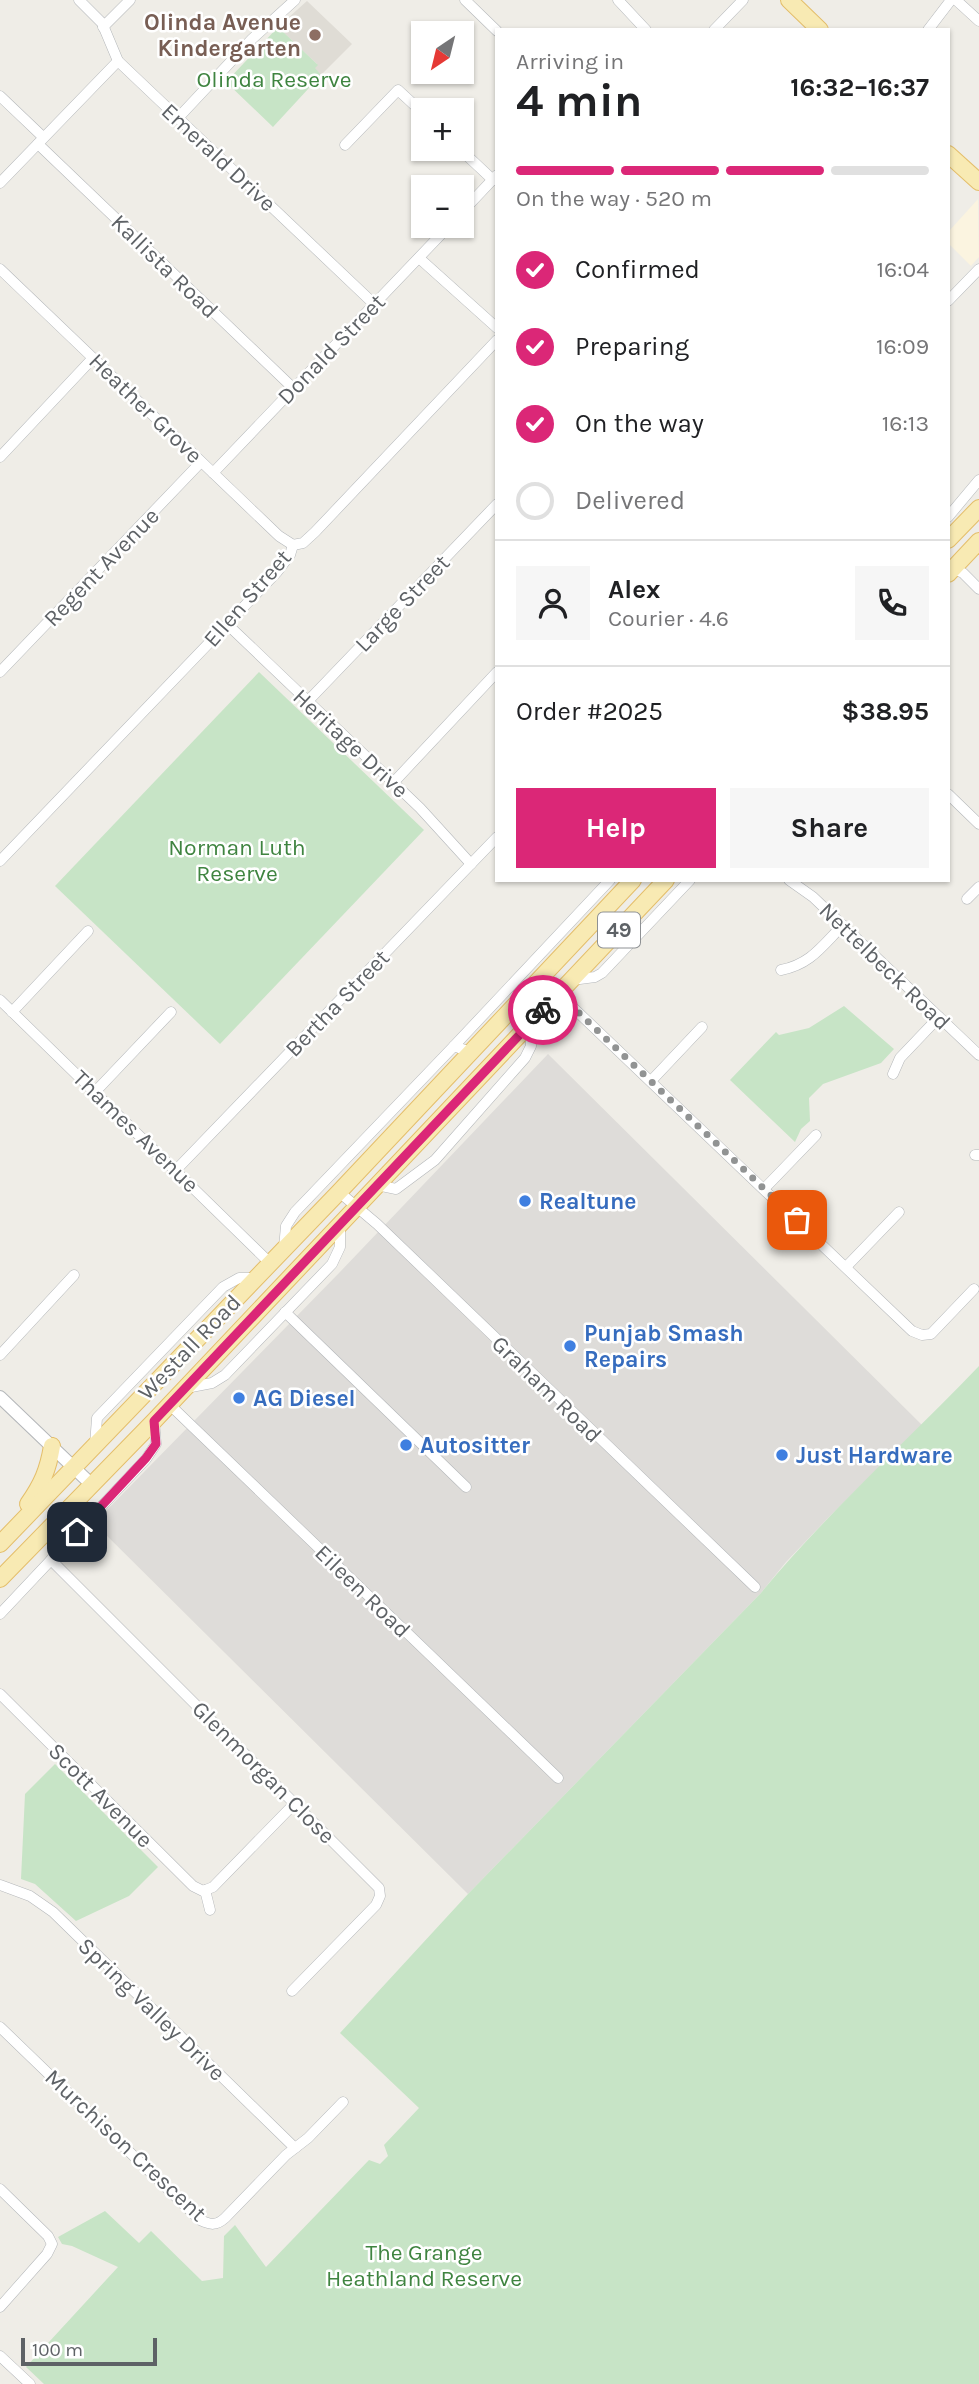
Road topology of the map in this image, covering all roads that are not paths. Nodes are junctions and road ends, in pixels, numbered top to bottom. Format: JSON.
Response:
{"nodes":[{"id":1,"x":79,"y":0,"type":"edge"},
{"id":2,"x":130,"y":0,"type":"edge"},
{"id":3,"x":295,"y":0,"type":"edge"},
{"id":4,"x":465,"y":0,"type":"edge"},
{"id":5,"x":618,"y":0,"type":"edge"},
{"id":6,"x":743,"y":0,"type":"edge"},
{"id":7,"x":789,"y":0,"type":"edge"},
{"id":8,"x":953,"y":0,"type":"edge"},
{"id":9,"x":979,"y":21,"type":"edge"},
{"id":10,"x":103,"y":27,"type":"junction"},
{"id":11,"x":642,"y":28,"type":"edge"},
{"id":12,"x":716,"y":28,"type":"edge"},
{"id":13,"x":818,"y":28,"type":"edge"},
{"id":14,"x":930,"y":28,"type":"edge"},
{"id":15,"x":495,"y":29,"type":"edge"},
{"id":16,"x":118,"y":61,"type":"junction"},
{"id":17,"x":0,"y":96,"type":"edge"},
{"id":18,"x":411,"y":102,"type":"edge"},
{"id":19,"x":178,"y":118,"type":"junction"},
{"id":20,"x":40,"y":141,"type":"junction"},
{"id":21,"x":345,"y":145,"type":"dead end"},
{"id":22,"x":950,"y":156,"type":"edge"},
{"id":23,"x":474,"y":161,"type":"edge"},
{"id":24,"x":495,"y":178,"type":"edge"},
{"id":25,"x":979,"y":182,"type":"edge"},
{"id":26,"x":0,"y":183,"type":"edge"},
{"id":27,"x":474,"y":200,"type":"edge"},
{"id":28,"x":438,"y":238,"type":"edge"},
{"id":29,"x":419,"y":258,"type":"junction"},
{"id":30,"x":0,"y":269,"type":"edge"},
{"id":31,"x":979,"y":270,"type":"edge"},
{"id":32,"x":950,"y":299,"type":"edge"},
{"id":33,"x":374,"y":304,"type":"junction"},
{"id":34,"x":495,"y":326,"type":"edge"},
{"id":35,"x":495,"y":343,"type":"edge"},
{"id":36,"x":93,"y":358,"type":"junction"},
{"id":37,"x":293,"y":388,"type":"junction"},
{"id":38,"x":0,"y":457,"type":"edge"},
{"id":39,"x":201,"y":462,"type":"junction"},
{"id":40,"x":213,"y":473,"type":"junction"},
{"id":41,"x":979,"y":480,"type":"edge"},
{"id":42,"x":495,"y":506,"type":"edge"},
{"id":43,"x":979,"y":508,"type":"edge"},
{"id":44,"x":950,"y":515,"type":"edge"},
{"id":45,"x":950,"y":538,"type":"edge"},
{"id":46,"x":293,"y":545,"type":"junction"},
{"id":47,"x":975,"y":549,"type":"edge"},
{"id":48,"x":950,"y":569,"type":"edge"},
{"id":49,"x":979,"y":589,"type":"edge"},
{"id":50,"x":228,"y":625,"type":"junction"},
{"id":51,"x":0,"y":672,"type":"edge"},
{"id":52,"x":495,"y":673,"type":"edge"},
{"id":53,"x":307,"y":702,"type":"junction"},
{"id":54,"x":393,"y":783,"type":"junction"},
{"id":55,"x":950,"y":796,"type":"edge"},
{"id":56,"x":979,"y":824,"type":"edge"},
{"id":57,"x":495,"y":839,"type":"edge"},
{"id":58,"x":0,"y":861,"type":"edge"},
{"id":59,"x":471,"y":864,"type":"junction"},
{"id":60,"x":609,"y":882,"type":"edge"},
{"id":61,"x":611,"y":882,"type":"edge"},
{"id":62,"x":631,"y":882,"type":"edge"},
{"id":63,"x":664,"y":882,"type":"edge"},
{"id":64,"x":688,"y":882,"type":"edge"},
{"id":65,"x":792,"y":882,"type":"edge"},
{"id":66,"x":979,"y":887,"type":"edge"},
{"id":67,"x":967,"y":899,"type":"dead end"},
{"id":68,"x":607,"y":908,"type":"junction"},
{"id":69,"x":843,"y":925,"type":"junction"},
{"id":70,"x":88,"y":931,"type":"dead end"},
{"id":71,"x":781,"y":970,"type":"dead end"},
{"id":72,"x":541,"y":977,"type":"junction"},
{"id":73,"x":572,"y":980,"type":"junction"},
{"id":74,"x":559,"y":994,"type":"junction"},
{"id":75,"x":0,"y":1000,"type":"edge"},
{"id":76,"x":12,"y":1012,"type":"junction"},
{"id":77,"x":171,"y":1012,"type":"dead end"},
{"id":78,"x":939,"y":1017,"type":"junction"},
{"id":79,"x":530,"y":1024,"type":"junction"},
{"id":80,"x":495,"y":1027,"type":"junction"},
{"id":81,"x":702,"y":1027,"type":"dead end"},
{"id":82,"x":512,"y":1043,"type":"junction"},
{"id":83,"x":454,"y":1046,"type":"junction"},
{"id":84,"x":470,"y":1052,"type":"junction"},
{"id":85,"x":979,"y":1055,"type":"edge"},
{"id":86,"x":893,"y":1074,"type":"dead end"},
{"id":87,"x":651,"y":1081,"type":"junction"},
{"id":88,"x":95,"y":1092,"type":"junction"},
{"id":89,"x":816,"y":1135,"type":"dead end"},
{"id":90,"x":176,"y":1170,"type":"junction"},
{"id":91,"x":377,"y":1185,"type":"junction"},
{"id":92,"x":764,"y":1189,"type":"junction"},
{"id":93,"x":339,"y":1192,"type":"junction"},
{"id":94,"x":356,"y":1207,"type":"junction"},
{"id":95,"x":899,"y":1212,"type":"dead end"},
{"id":96,"x":340,"y":1232,"type":"junction"},
{"id":97,"x":284,"y":1248,"type":"junction"},
{"id":98,"x":270,"y":1263,"type":"junction"},
{"id":99,"x":846,"y":1268,"type":"junction"},
{"id":100,"x":74,"y":1276,"type":"dead end"},
{"id":101,"x":974,"y":1289,"type":"dead end"},
{"id":102,"x":285,"y":1312,"type":"junction"},
{"id":103,"x":0,"y":1355,"type":"edge"},
{"id":104,"x":184,"y":1388,"type":"junction"},
{"id":105,"x":0,"y":1397,"type":"edge"},
{"id":106,"x":169,"y":1404,"type":"junction"},
{"id":107,"x":154,"y":1421,"type":"junction"},
{"id":108,"x":52,"y":1446,"type":"junction"},
{"id":109,"x":74,"y":1467,"type":"junction"},
{"id":110,"x":92,"y":1485,"type":"junction"},
{"id":111,"x":466,"y":1487,"type":"dead end"},
{"id":112,"x":90,"y":1518,"type":"junction"},
{"id":113,"x":52,"y":1525,"type":"junction"},
{"id":114,"x":13,"y":1530,"type":"junction"},
{"id":115,"x":0,"y":1544,"type":"edge"},
{"id":116,"x":51,"y":1560,"type":"junction"},
{"id":117,"x":0,"y":1579,"type":"edge"},
{"id":118,"x":755,"y":1587,"type":"dead end"},
{"id":119,"x":0,"y":1614,"type":"edge"},
{"id":120,"x":0,"y":1694,"type":"edge"},
{"id":121,"x":558,"y":1778,"type":"dead end"},
{"id":122,"x":295,"y":1803,"type":"junction"},
{"id":123,"x":0,"y":1885,"type":"edge"},
{"id":124,"x":205,"y":1890,"type":"junction"},
{"id":125,"x":210,"y":1910,"type":"dead end"},
{"id":126,"x":292,"y":1991,"type":"dead end"},
{"id":127,"x":0,"y":2027,"type":"edge"},
{"id":128,"x":343,"y":2102,"type":"dead end"},
{"id":129,"x":295,"y":2148,"type":"junction"},
{"id":130,"x":0,"y":2189,"type":"edge"},
{"id":131,"x":0,"y":2307,"type":"edge"},
{"id":132,"x":0,"y":2356,"type":"edge"},
{"id":133,"x":30,"y":2384,"type":"edge"}],
"edges":[{"from":1,"to":10,"type":"street","name":"Emerald Drive"},
{"from":2,"to":10,"type":"street"},
{"from":3,"to":19,"type":"street"},
{"from":4,"to":15,"type":"street"},
{"from":5,"to":11,"type":"street"},
{"from":6,"to":12,"type":"street"},
{"from":7,"to":13,"type":"main road"},
{"from":8,"to":9,"type":"street"},
{"from":8,"to":14,"type":"street"},
{"from":10,"to":16,"type":"street","name":"Emerald Drive"},
{"from":16,"to":19,"type":"street","name":"Emerald Drive"},
{"from":16,"to":20,"type":"street"},
{"from":17,"to":20,"type":"street","name":"Kallista Road"},
{"from":18,"to":21,"type":"street"},
{"from":19,"to":33,"type":"street","name":"Emerald Drive"},
{"from":20,"to":26,"type":"street"},
{"from":20,"to":37,"type":"street","name":"Kallista Road"},
{"from":22,"to":25,"type":"main road"},
{"from":23,"to":24,"type":"street"},
{"from":24,"to":27,"type":"street"},
{"from":28,"to":29,"type":"street","name":"Donald Street"},
{"from":29,"to":33,"type":"street","name":"Donald Street"},
{"from":29,"to":34,"type":"street"},
{"from":30,"to":36,"type":"street","name":"Heather Grove"},
{"from":31,"to":32,"type":"street"},
{"from":33,"to":37,"type":"street","name":"Donald Street"},
{"from":35,"to":46,"type":"street","name":"Ellen Street"},
{"from":36,"to":38,"type":"street"},
{"from":36,"to":39,"type":"street","name":"Heather Grove"},
{"from":37,"to":40,"type":"street","name":"Donald Street"},
{"from":39,"to":40,"type":"street","name":"Heather Grove"},
{"from":39,"to":51,"type":"street","name":"Regent Avenue"},
{"from":40,"to":46,"type":"street","name":"Heather Grove"},
{"from":41,"to":44,"type":"street"},
{"from":42,"to":53,"type":"street","name":"Large Street"},
{"from":43,"to":45,"type":"main road"},
{"from":46,"to":50,"type":"street","name":"Ellen Street"},
{"from":47,"to":48,"type":"main road"},
{"from":48,"to":49,"type":"street"},
{"from":50,"to":53,"type":"street","name":"Heritage Drive"},
{"from":50,"to":58,"type":"street","name":"Ellen Street"},
{"from":52,"to":54,"type":"street"},
{"from":53,"to":54,"type":"street","name":"Heritage Drive"},
{"from":54,"to":59,"type":"street","name":"Heritage Drive"},
{"from":55,"to":56,"type":"street"},
{"from":57,"to":59,"type":"street","name":"Bertha Street"},
{"from":59,"to":90,"type":"street","name":"Bertha Street"},
{"from":60,"to":83,"type":"street","name":"Westall Road"},
{"from":61,"to":68,"type":"street","name":"Westall Road"},
{"from":62,"to":68,"type":"main road","name":"Westall Road","number":"49"},
{"from":63,"to":73,"type":"main road","name":"Westall Road","number":"49"},
{"from":64,"to":73,"type":"street"},
{"from":65,"to":69,"type":"street","name":"Nettelbeck Road"},
{"from":66,"to":67,"type":"street"},
{"from":68,"to":72,"type":"main road","name":"Westall Road","number":"49"},
{"from":69,"to":71,"type":"street"},
{"from":69,"to":78,"type":"street","name":"Nettelbeck Road"},
{"from":70,"to":76,"type":"street"},
{"from":72,"to":74,"type":"street"},
{"from":72,"to":80,"type":"main road","name":"Westall Road","number":"49"},
{"from":73,"to":74,"type":"main road","name":"Westall Road","number":"49"},
{"from":74,"to":79,"type":"main road","name":"Westall Road","number":"49"},
{"from":74,"to":87,"type":"street"},
{"from":75,"to":76,"type":"street","name":"Thames Avenue"},
{"from":76,"to":88,"type":"street","name":"Thames Avenue"},
{"from":77,"to":88,"type":"street"},
{"from":78,"to":85,"type":"street","name":"Nettelbeck Road"},
{"from":78,"to":86,"type":"street"},
{"from":79,"to":82,"type":"main road","name":"Westall Road","number":"49"},
{"from":79,"to":91,"type":"street"},
{"from":80,"to":82,"type":"main road"},
{"from":80,"to":84,"type":"main road","name":"Westall Road","number":"49"},
{"from":81,"to":87,"type":"street"},
{"from":82,"to":91,"type":"main road","name":"Westall Road","number":"49"},
{"from":83,"to":84,"type":"street"},
{"from":83,"to":97,"type":"street","name":"Westall Road"},
{"from":84,"to":93,"type":"main road","name":"Westall Road","number":"49"},
{"from":87,"to":92,"type":"street"},
{"from":88,"to":90,"type":"street","name":"Thames Avenue"},
{"from":89,"to":92,"type":"street"},
{"from":90,"to":98,"type":"street","name":"Thames Avenue"},
{"from":91,"to":94,"type":"main road","name":"Westall Road","number":"49"},
{"from":92,"to":99,"type":"street"},
{"from":93,"to":94,"type":"street","name":"Graham Road"},
{"from":93,"to":97,"type":"main road","name":"Westall Road","number":"49"},
{"from":94,"to":96,"type":"main road","name":"Westall Road","number":"49"},
{"from":94,"to":118,"type":"street","name":"Graham Road"},
{"from":95,"to":99,"type":"street"},
{"from":96,"to":102,"type":"street","name":"Westall Road"},
{"from":96,"to":104,"type":"main road","name":"Westall Road","number":"49"},
{"from":97,"to":98,"type":"main road","name":"Westall Road","number":"49"},
{"from":98,"to":109,"type":"main road","name":"Westall Road","number":"49"},
{"from":99,"to":101,"type":"street"},
{"from":100,"to":103,"type":"street"},
{"from":102,"to":104,"type":"street","name":"Westall Road"},
{"from":102,"to":111,"type":"street"},
{"from":104,"to":106,"type":"main road","name":"Westall Road","number":"49"},
{"from":105,"to":108,"type":"street"},
{"from":106,"to":107,"type":"main road","name":"Westall Road","number":"49"},
{"from":106,"to":121,"type":"street","name":"Eileen Road"},
{"from":107,"to":110,"type":"main road","name":"Westall Road","number":"49"},
{"from":107,"to":112,"type":"street","name":"Westall Road"},
{"from":108,"to":109,"type":"street"},
{"from":108,"to":114,"type":"main road"},
{"from":109,"to":110,"type":"street"},
{"from":109,"to":114,"type":"main road","name":"Westall Road","number":"49"},
{"from":110,"to":113,"type":"main road","name":"Westall Road","number":"49"},
{"from":112,"to":113,"type":"street"},
{"from":112,"to":116,"type":"street","name":"Westall Road"},
{"from":113,"to":117,"type":"main road","name":"Westall Road","number":"49"},
{"from":114,"to":115,"type":"main road","name":"Westall Road","number":"49"},
{"from":116,"to":119,"type":"street","name":"Westall Road"},
{"from":116,"to":122,"type":"street","name":"Glenmorgan Close"},
{"from":120,"to":124,"type":"street","name":"Scott Avenue"},
{"from":122,"to":124,"type":"street"},
{"from":122,"to":126,"type":"street","name":"Glenmorgan Close"},
{"from":123,"to":129,"type":"street","name":"Spring Valley Drive"},
{"from":124,"to":125,"type":"street"},
{"from":127,"to":129,"type":"street","name":"Murchison Crescent"},
{"from":128,"to":129,"type":"street","name":"Murchison Crescent"},
{"from":130,"to":131,"type":"street"},
{"from":132,"to":133,"type":"street"}]}
